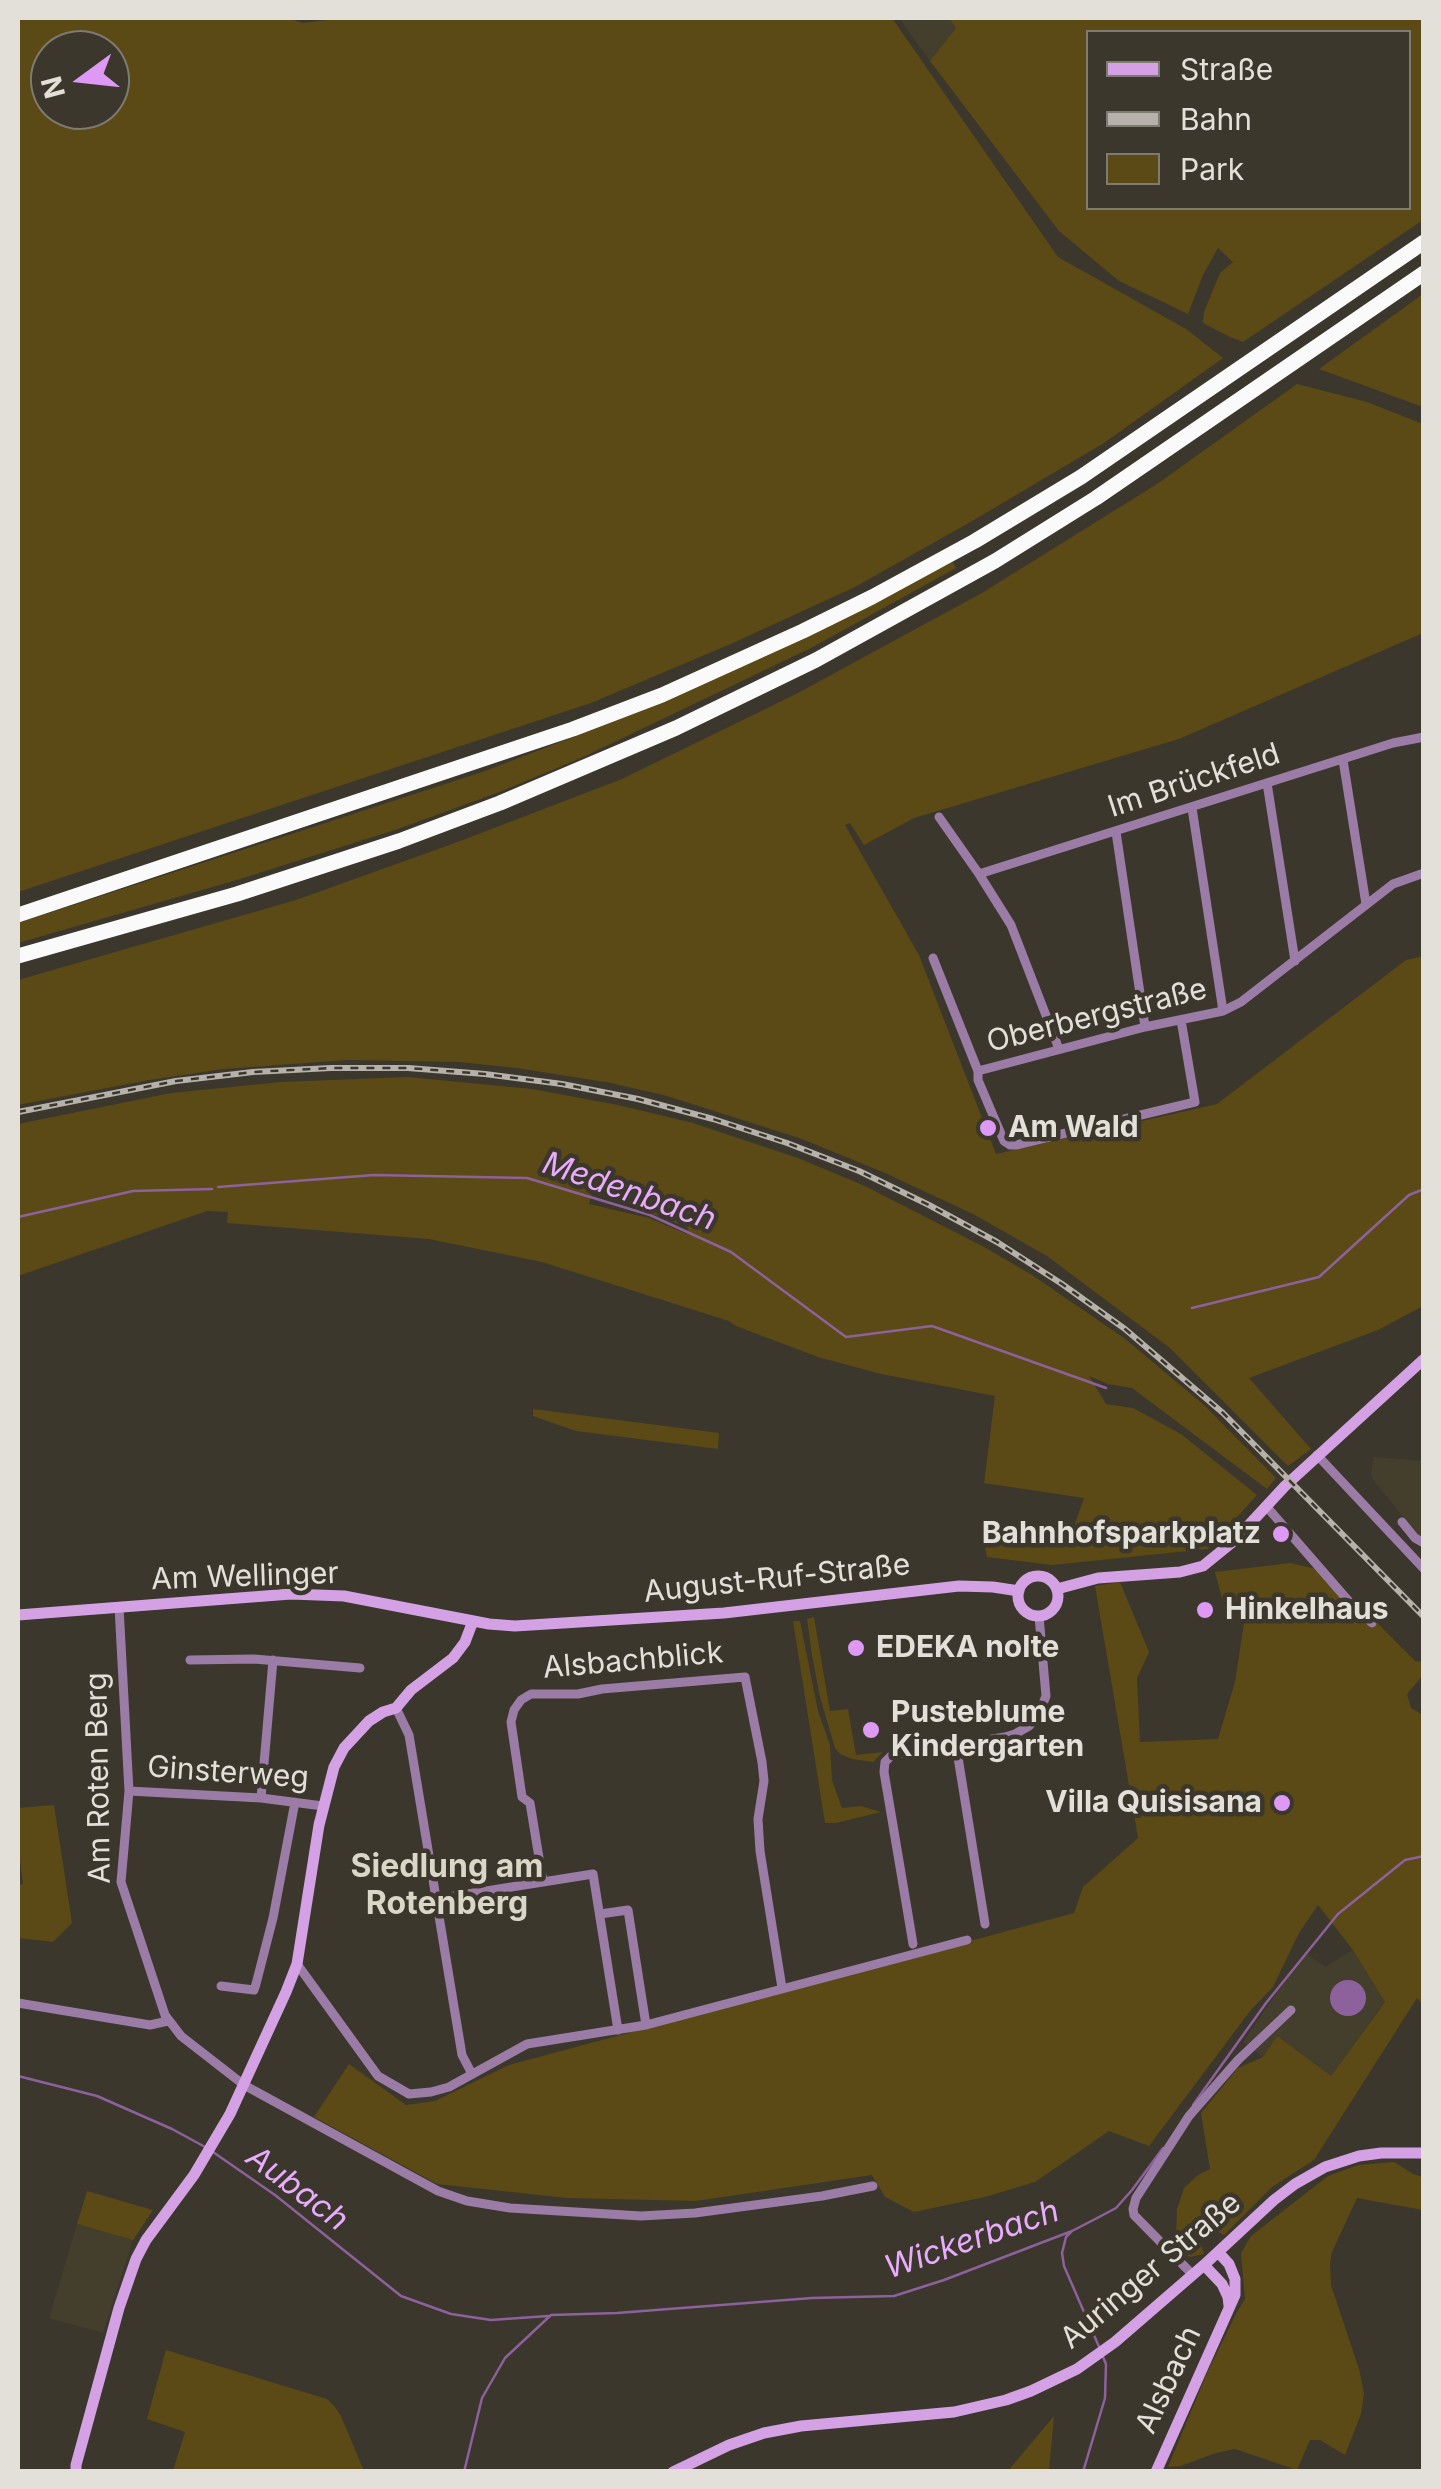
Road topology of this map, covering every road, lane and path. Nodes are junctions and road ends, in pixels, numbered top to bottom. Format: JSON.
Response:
{"nodes":[{"id":1,"x":1424,"y":242,"type":"edge"},
{"id":2,"x":1424,"y":273,"type":"edge"},
{"id":3,"x":1424,"y":737,"type":"edge"},
{"id":4,"x":1342,"y":760,"type":"junction"},
{"id":5,"x":1268,"y":784,"type":"junction"},
{"id":6,"x":1192,"y":808,"type":"junction"},
{"id":7,"x":939,"y":817,"type":"dead end"},
{"id":8,"x":1116,"y":832,"type":"junction"},
{"id":9,"x":1424,"y":873,"type":"edge"},
{"id":10,"x":979,"y":874,"type":"junction"},
{"id":11,"x":1366,"y":904,"type":"junction"},
{"id":12,"x":18,"y":915,"type":"edge"},
{"id":13,"x":18,"y":956,"type":"edge"},
{"id":14,"x":933,"y":958,"type":"dead end"},
{"id":15,"x":1295,"y":960,"type":"junction"},
{"id":16,"x":1222,"y":1011,"type":"junction"},
{"id":17,"x":1181,"y":1020,"type":"junction"},
{"id":18,"x":1145,"y":1028,"type":"junction"},
{"id":19,"x":1059,"y":1049,"type":"junction"},
{"id":20,"x":978,"y":1071,"type":"junction"},
{"id":21,"x":1424,"y":1359,"type":"edge"},
{"id":22,"x":1317,"y":1455,"type":"junction"},
{"id":23,"x":1266,"y":1506,"type":"junction"},
{"id":24,"x":1402,"y":1522,"type":"dead end"},
{"id":25,"x":1424,"y":1542,"type":"edge"},
{"id":26,"x":1424,"y":1570,"type":"edge"},
{"id":27,"x":1057,"y":1589,"type":"junction"},
{"id":28,"x":1019,"y":1591,"type":"junction"},
{"id":29,"x":119,"y":1607,"type":"junction"},
{"id":30,"x":18,"y":1614,"type":"edge"},
{"id":31,"x":1040,"y":1616,"type":"junction"},
{"id":32,"x":473,"y":1621,"type":"junction"},
{"id":33,"x":1372,"y":1623,"type":"dead end"},
{"id":34,"x":190,"y":1660,"type":"dead end"},
{"id":35,"x":273,"y":1660,"type":"junction"},
{"id":36,"x":360,"y":1668,"type":"dead end"},
{"id":37,"x":396,"y":1708,"type":"junction"},
{"id":38,"x":956,"y":1744,"type":"junction"},
{"id":39,"x":129,"y":1791,"type":"junction"},
{"id":40,"x":261,"y":1798,"type":"junction"},
{"id":41,"x":295,"y":1802,"type":"junction"},
{"id":42,"x":323,"y":1806,"type":"junction"},
{"id":43,"x":543,"y":1882,"type":"junction"},
{"id":44,"x":436,"y":1899,"type":"junction"},
{"id":45,"x":600,"y":1914,"type":"junction"},
{"id":46,"x":986,"y":1924,"type":"dead end"},
{"id":47,"x":967,"y":1940,"type":"dead end"},
{"id":48,"x":913,"y":1944,"type":"dead end"},
{"id":49,"x":297,"y":1964,"type":"junction"},
{"id":50,"x":221,"y":1986,"type":"dead end"},
{"id":51,"x":782,"y":1988,"type":"junction"},
{"id":52,"x":18,"y":2003,"type":"edge"},
{"id":53,"x":1291,"y":2010,"type":"dead end"},
{"id":54,"x":168,"y":2020,"type":"junction"},
{"id":55,"x":646,"y":2025,"type":"junction"},
{"id":56,"x":618,"y":2030,"type":"junction"},
{"id":57,"x":472,"y":2074,"type":"junction"},
{"id":58,"x":244,"y":2085,"type":"junction"},
{"id":59,"x":1424,"y":2153,"type":"edge"},
{"id":60,"x":873,"y":2186,"type":"dead end"},
{"id":61,"x":1218,"y":2252,"type":"junction"},
{"id":62,"x":1204,"y":2265,"type":"junction"},
{"id":63,"x":1193,"y":2274,"type":"junction"},
{"id":64,"x":1230,"y":2310,"type":"junction"},
{"id":65,"x":76,"y":2472,"type":"edge"},
{"id":66,"x":673,"y":2472,"type":"edge"},
{"id":67,"x":1156,"y":2472,"type":"edge"}],
"edges":[{"from":1,"to":12,"type":"highway"},
{"from":2,"to":13,"type":"highway"},
{"from":3,"to":4,"type":"street","name":"Im Brückfeld"},
{"from":4,"to":5,"type":"street","name":"Im Brückfeld"},
{"from":4,"to":11,"type":"street"},
{"from":5,"to":6,"type":"street","name":"Im Brückfeld"},
{"from":5,"to":15,"type":"street"},
{"from":6,"to":8,"type":"street","name":"Im Brückfeld"},
{"from":6,"to":16,"type":"street"},
{"from":7,"to":10,"type":"street"},
{"from":8,"to":10,"type":"street","name":"Im Brückfeld"},
{"from":8,"to":18,"type":"street"},
{"from":9,"to":11,"type":"street","name":"Oberbergstraße"},
{"from":10,"to":19,"type":"street"},
{"from":11,"to":15,"type":"street","name":"Oberbergstraße"},
{"from":14,"to":20,"type":"street"},
{"from":15,"to":16,"type":"street","name":"Oberbergstraße"},
{"from":16,"to":17,"type":"street","name":"Oberbergstraße"},
{"from":17,"to":18,"type":"street","name":"Oberbergstraße"},
{"from":17,"to":20,"type":"street"},
{"from":18,"to":19,"type":"street","name":"Oberbergstraße"},
{"from":19,"to":20,"type":"street","name":"Oberbergstraße"},
{"from":21,"to":22,"type":"street"},
{"from":22,"to":23,"type":"street"},
{"from":22,"to":26,"type":"street"},
{"from":23,"to":27,"type":"street"},
{"from":23,"to":33,"type":"street"},
{"from":24,"to":25,"type":"street"},
{"from":27,"to":28,"type":"street"},
{"from":27,"to":31,"type":"street"},
{"from":28,"to":31,"type":"street"},
{"from":28,"to":32,"type":"street","name":"August-Ruf-Straße"},
{"from":29,"to":30,"type":"street","name":"Am Wellinger"},
{"from":29,"to":32,"type":"street","name":"Am Wellinger"},
{"from":29,"to":39,"type":"street","name":"Am Roten Berg"},
{"from":31,"to":38,"type":"street"},
{"from":32,"to":37,"type":"street"},
{"from":34,"to":35,"type":"street"},
{"from":35,"to":36,"type":"street"},
{"from":35,"to":40,"type":"street"},
{"from":37,"to":42,"type":"street"},
{"from":37,"to":44,"type":"street"},
{"from":38,"to":46,"type":"street"},
{"from":38,"to":48,"type":"street"},
{"from":39,"to":40,"type":"street","name":"Ginsterweg"},
{"from":39,"to":54,"type":"street","name":"Am Roten Berg"},
{"from":40,"to":41,"type":"street","name":"Ginsterweg"},
{"from":41,"to":42,"type":"street","name":"Ginsterweg"},
{"from":41,"to":50,"type":"street"},
{"from":42,"to":49,"type":"street"},
{"from":43,"to":44,"type":"street"},
{"from":43,"to":45,"type":"street"},
{"from":43,"to":51,"type":"street","name":"Alsbachblick"},
{"from":44,"to":57,"type":"street"},
{"from":45,"to":55,"type":"street"},
{"from":45,"to":56,"type":"street"},
{"from":47,"to":51,"type":"street"},
{"from":49,"to":57,"type":"street"},
{"from":49,"to":58,"type":"street"},
{"from":51,"to":55,"type":"street"},
{"from":52,"to":54,"type":"street"},
{"from":53,"to":63,"type":"street"},
{"from":54,"to":58,"type":"street","name":"Am Roten Berg"},
{"from":55,"to":56,"type":"street"},
{"from":56,"to":57,"type":"street"},
{"from":58,"to":60,"type":"street","name":"Am Roten Berg"},
{"from":58,"to":65,"type":"street"},
{"from":59,"to":61,"type":"street","name":"Auringer Straße"},
{"from":61,"to":62,"type":"street","name":"Auringer Straße"},
{"from":61,"to":64,"type":"street","name":"Alsbach"},
{"from":62,"to":63,"type":"street","name":"Auringer Straße"},
{"from":62,"to":64,"type":"street","name":"Alsbach"},
{"from":63,"to":66,"type":"street","name":"Auringer Straße"},
{"from":64,"to":67,"type":"street","name":"Alsbach"}]}
